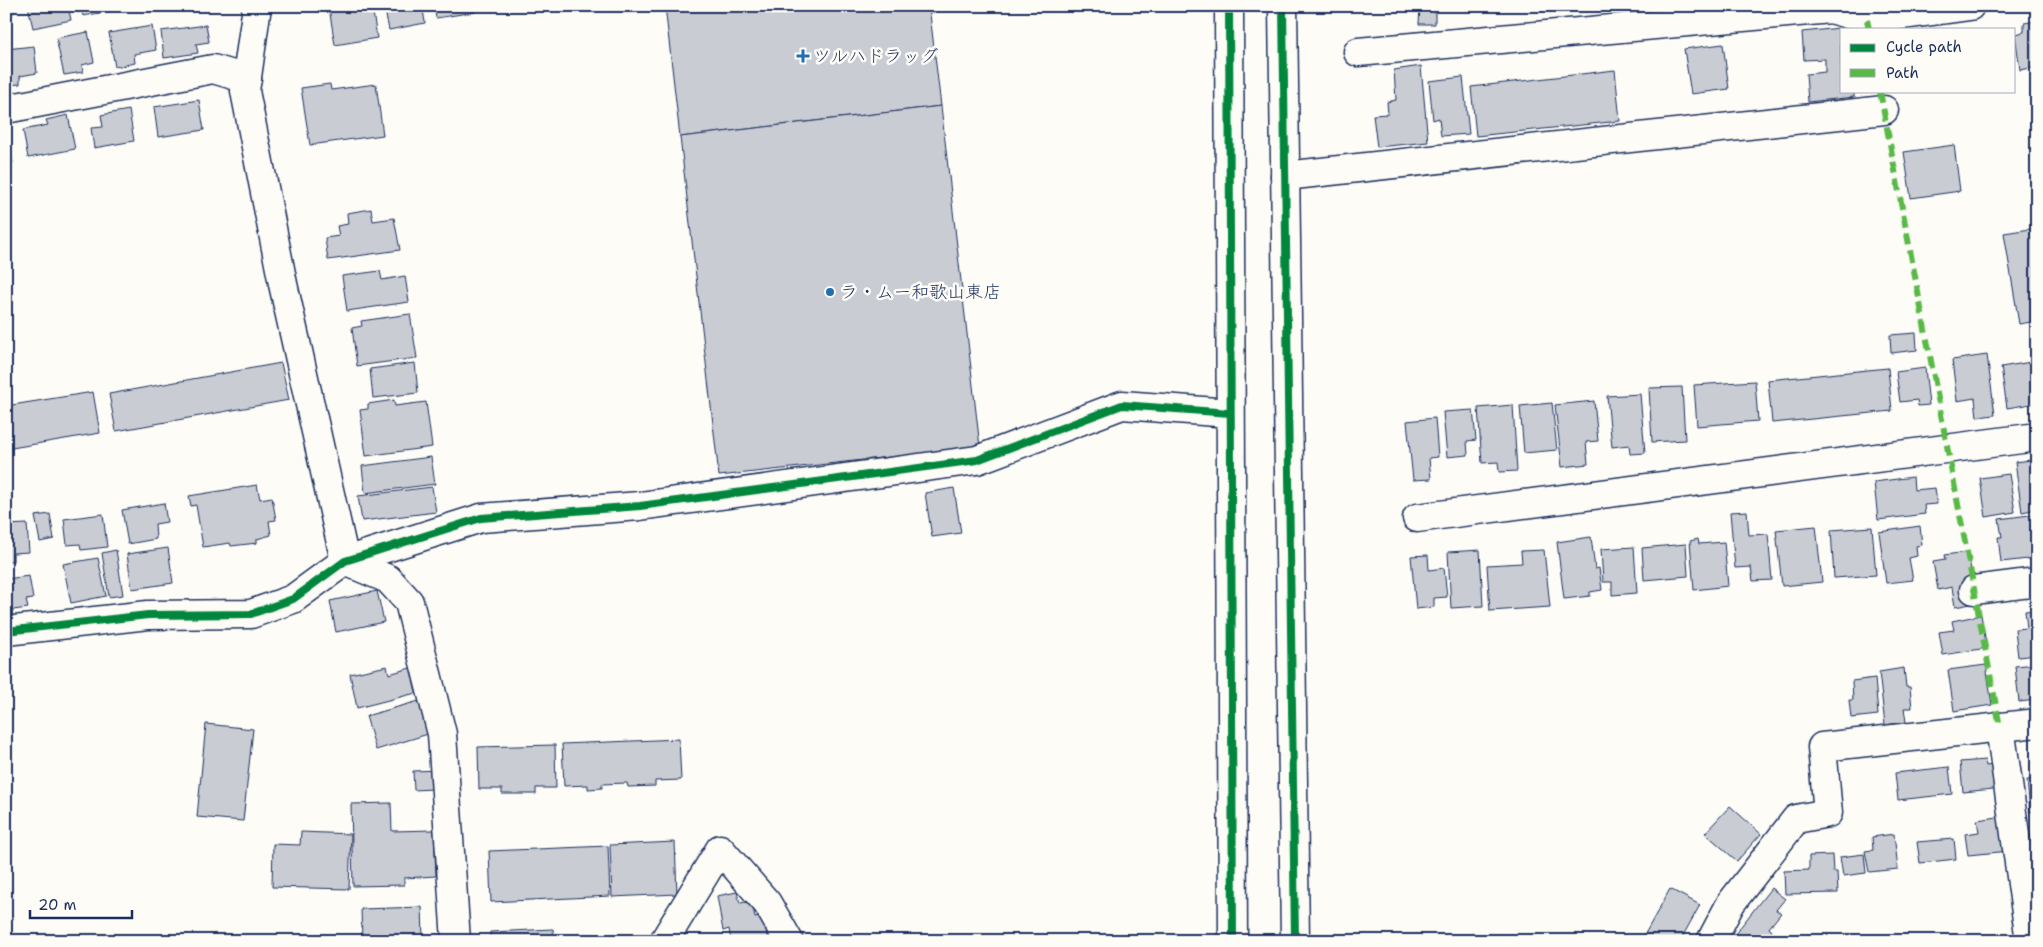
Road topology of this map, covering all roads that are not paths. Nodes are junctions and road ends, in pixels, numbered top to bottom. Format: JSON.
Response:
{"nodes":[{"id":1,"x":256,"y":6,"type":"edge"},
{"id":2,"x":1228,"y":6,"type":"edge"},
{"id":3,"x":1283,"y":6,"type":"edge"},
{"id":4,"x":1970,"y":6,"type":"edge"},
{"id":5,"x":1358,"y":52,"type":"dead end"},
{"id":6,"x":247,"y":79,"type":"junction"},
{"id":7,"x":6,"y":109,"type":"edge"},
{"id":8,"x":1884,"y":110,"type":"dead end"},
{"id":9,"x":1285,"y":176,"type":"junction"},
{"id":10,"x":1230,"y":413,"type":"junction"},
{"id":11,"x":2037,"y":437,"type":"edge"},
{"id":12,"x":1417,"y":518,"type":"dead end"},
{"id":13,"x":345,"y":561,"type":"junction"},
{"id":14,"x":2037,"y":582,"type":"edge"},
{"id":15,"x":1974,"y":590,"type":"dead end"},
{"id":16,"x":6,"y":631,"type":"edge"},
{"id":17,"x":2037,"y":723,"type":"edge"},
{"id":18,"x":2000,"y":727,"type":"junction"},
{"id":19,"x":2026,"y":833,"type":"edge"},
{"id":20,"x":456,"y":941,"type":"edge"},
{"id":21,"x":664,"y":941,"type":"edge"},
{"id":22,"x":789,"y":941,"type":"edge"},
{"id":23,"x":1233,"y":941,"type":"edge"},
{"id":24,"x":1295,"y":941,"type":"edge"},
{"id":25,"x":1711,"y":941,"type":"edge"},
{"id":26,"x":2030,"y":941,"type":"edge"}],
"edges":[{"from":1,"to":6,"type":"street"},
{"from":2,"to":10,"type":"street"},
{"from":3,"to":9,"type":"street"},
{"from":4,"to":5,"type":"street"},
{"from":6,"to":7,"type":"street"},
{"from":6,"to":13,"type":"street"},
{"from":8,"to":9,"type":"street"},
{"from":9,"to":24,"type":"street"},
{"from":10,"to":13,"type":"street"},
{"from":10,"to":23,"type":"street"},
{"from":11,"to":12,"type":"street"},
{"from":13,"to":16,"type":"street"},
{"from":13,"to":20,"type":"street"},
{"from":14,"to":15,"type":"street"},
{"from":17,"to":18,"type":"street"},
{"from":18,"to":19,"type":"street"},
{"from":18,"to":25,"type":"street"},
{"from":19,"to":26,"type":"street"},
{"from":21,"to":22,"type":"street"}]}
